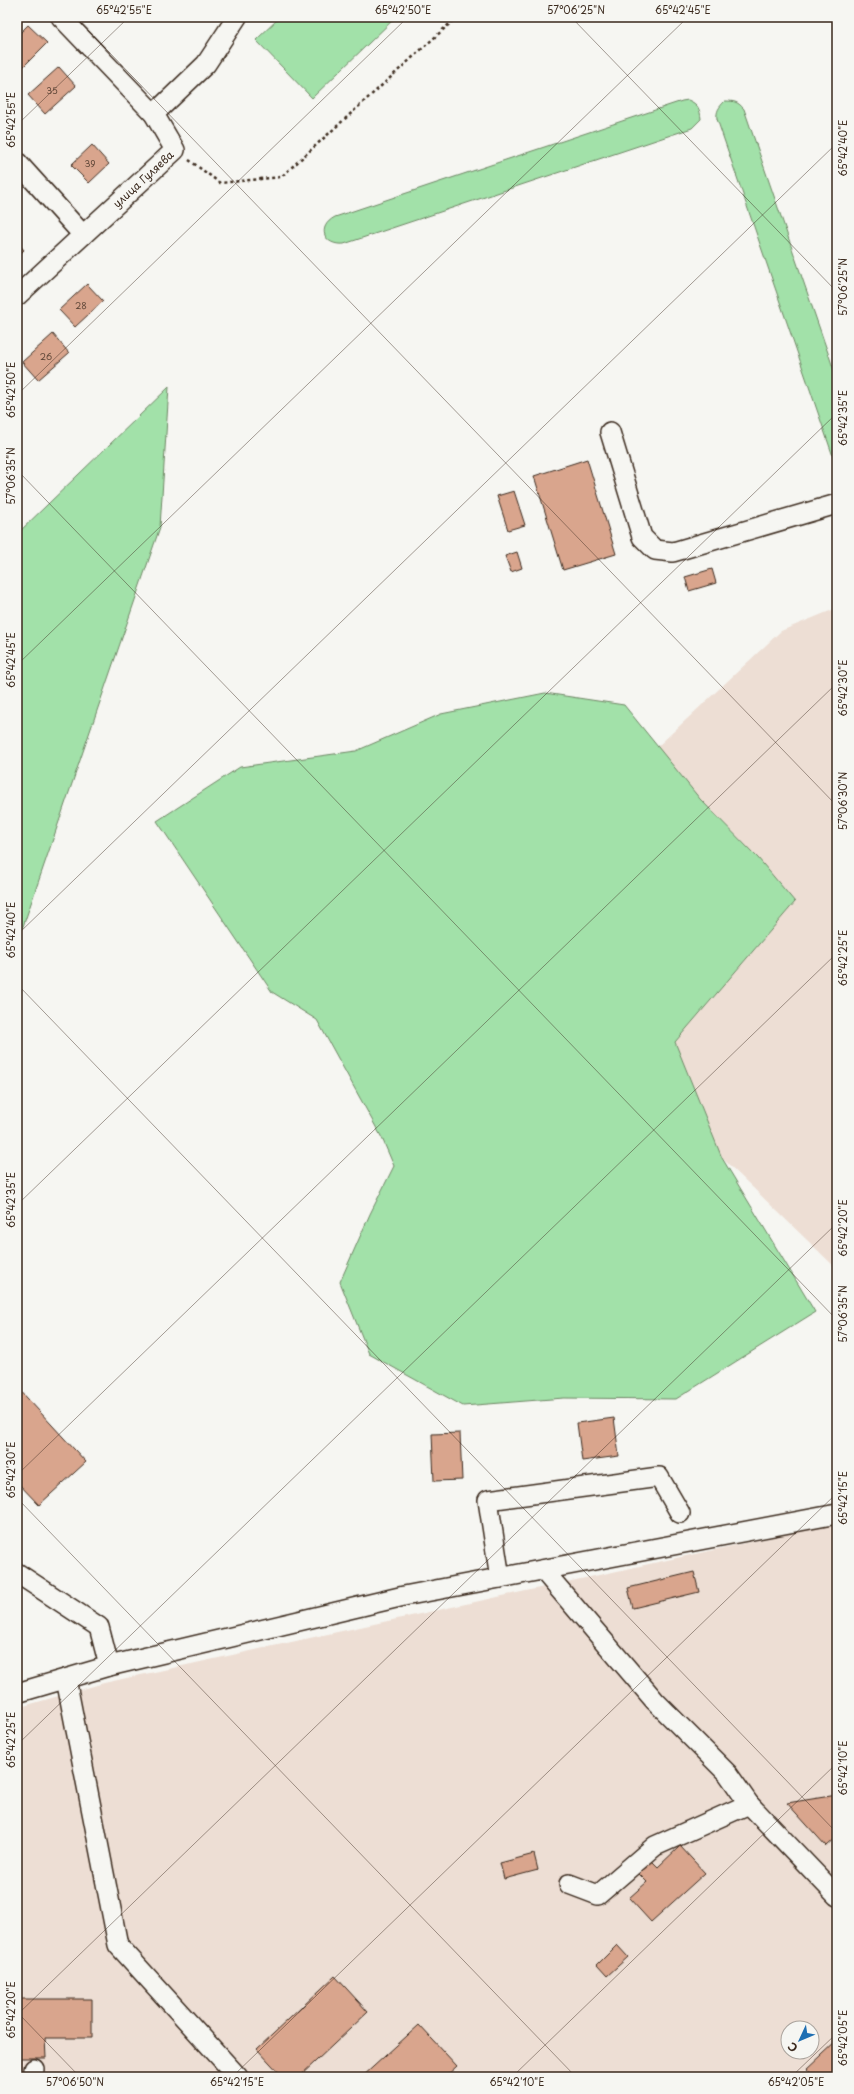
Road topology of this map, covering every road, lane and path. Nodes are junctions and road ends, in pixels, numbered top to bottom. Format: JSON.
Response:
{"nodes":[{"id":1,"x":61,"y":17,"type":"edge"},
{"id":2,"x":237,"y":17,"type":"edge"},
{"id":3,"x":456,"y":17,"type":"edge"},
{"id":4,"x":154,"y":114,"type":"junction"},
{"id":5,"x":176,"y":150,"type":"junction"},
{"id":6,"x":17,"y":162,"type":"edge"},
{"id":7,"x":83,"y":235,"type":"junction"},
{"id":8,"x":17,"y":296,"type":"edge"},
{"id":9,"x":610,"y":432,"type":"dead end"},
{"id":10,"x":837,"y":504,"type":"edge"},
{"id":11,"x":680,"y":1513,"type":"dead end"},
{"id":12,"x":837,"y":1514,"type":"edge"},
{"id":13,"x":543,"y":1570,"type":"junction"},
{"id":14,"x":17,"y":1573,"type":"edge"},
{"id":15,"x":500,"y":1578,"type":"junction"},
{"id":16,"x":109,"y":1666,"type":"junction"},
{"id":17,"x":66,"y":1679,"type":"junction"},
{"id":18,"x":17,"y":1693,"type":"edge"},
{"id":19,"x":749,"y":1804,"type":"junction"},
{"id":20,"x":568,"y":1884,"type":"dead end"},
{"id":21,"x":837,"y":1896,"type":"edge"},
{"id":22,"x":238,"y":2077,"type":"edge"}],
"edges":[{"from":1,"to":4,"type":"street","name":"улица Гуляева"},
{"from":2,"to":4,"type":"street"},
{"from":3,"to":5,"type":"path"},
{"from":4,"to":5,"type":"street","name":"улица Гуляева"},
{"from":5,"to":7,"type":"street","name":"улица Гуляева"},
{"from":6,"to":7,"type":"street"},
{"from":7,"to":8,"type":"street","name":"улица Гуляева"},
{"from":9,"to":10,"type":"street"},
{"from":11,"to":15,"type":"street"},
{"from":12,"to":13,"type":"street"},
{"from":13,"to":15,"type":"street"},
{"from":13,"to":19,"type":"street"},
{"from":14,"to":16,"type":"street"},
{"from":15,"to":16,"type":"street"},
{"from":16,"to":17,"type":"street"},
{"from":17,"to":18,"type":"street"},
{"from":17,"to":22,"type":"street"},
{"from":19,"to":20,"type":"street"},
{"from":19,"to":21,"type":"street"}]}
